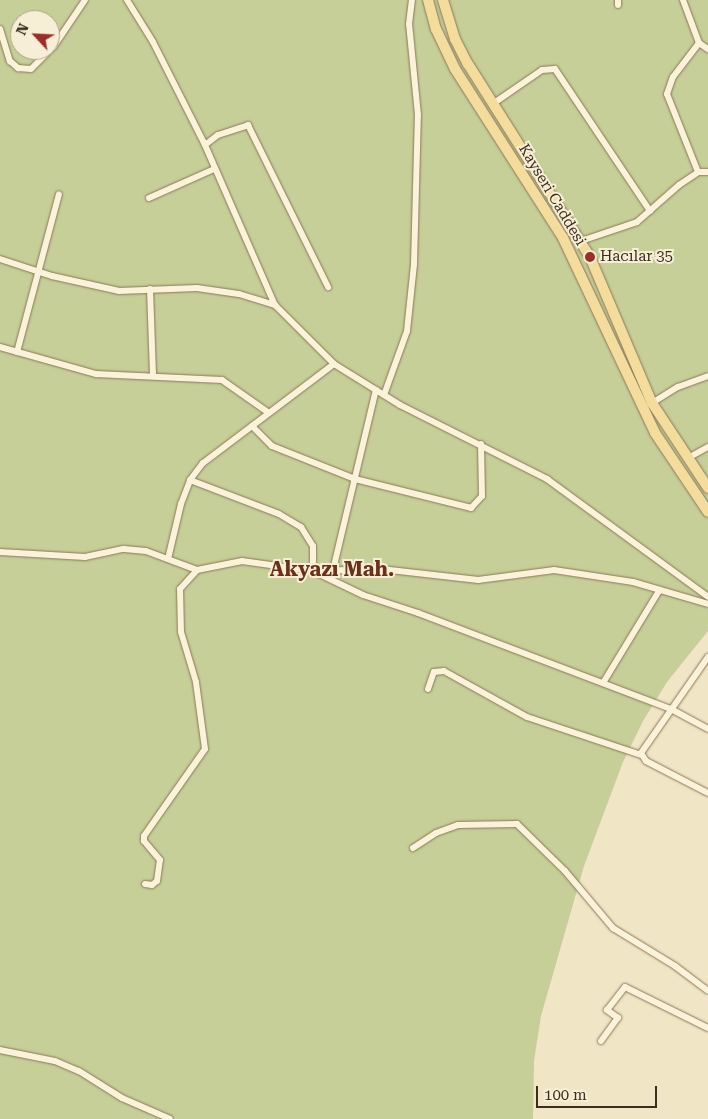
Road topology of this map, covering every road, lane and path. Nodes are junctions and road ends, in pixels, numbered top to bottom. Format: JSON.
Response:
{"nodes":[{"id":1,"x":85,"y":0,"type":"edge"},
{"id":2,"x":127,"y":0,"type":"edge"},
{"id":3,"x":412,"y":0,"type":"edge"},
{"id":4,"x":428,"y":0,"type":"edge"},
{"id":5,"x":443,"y":0,"type":"edge"},
{"id":6,"x":683,"y":0,"type":"edge"},
{"id":7,"x":0,"y":28,"type":"edge"},
{"id":8,"x":699,"y":43,"type":"junction"},
{"id":9,"x":708,"y":49,"type":"edge"},
{"id":10,"x":494,"y":103,"type":"junction"},
{"id":11,"x":205,"y":145,"type":"junction"},
{"id":12,"x":214,"y":169,"type":"junction"},
{"id":13,"x":698,"y":172,"type":"junction"},
{"id":14,"x":708,"y":172,"type":"edge"},
{"id":15,"x":58,"y":194,"type":"dead end"},
{"id":16,"x":149,"y":198,"type":"dead end"},
{"id":17,"x":650,"y":211,"type":"junction"},
{"id":18,"x":581,"y":241,"type":"junction"},
{"id":19,"x":0,"y":259,"type":"edge"},
{"id":20,"x":37,"y":271,"type":"junction"},
{"id":21,"x":328,"y":287,"type":"dead end"},
{"id":22,"x":150,"y":289,"type":"junction"},
{"id":23,"x":275,"y":305,"type":"junction"},
{"id":24,"x":0,"y":347,"type":"edge"},
{"id":25,"x":17,"y":352,"type":"junction"},
{"id":26,"x":334,"y":364,"type":"junction"},
{"id":27,"x":153,"y":376,"type":"junction"},
{"id":28,"x":708,"y":376,"type":"edge"},
{"id":29,"x":376,"y":390,"type":"junction"},
{"id":30,"x":384,"y":395,"type":"junction"},
{"id":31,"x":652,"y":403,"type":"junction"},
{"id":32,"x":269,"y":413,"type":"junction"},
{"id":33,"x":252,"y":426,"type":"junction"},
{"id":34,"x":481,"y":444,"type":"junction"},
{"id":35,"x":708,"y":447,"type":"edge"},
{"id":36,"x":688,"y":458,"type":"junction"},
{"id":37,"x":355,"y":479,"type":"junction"},
{"id":38,"x":190,"y":480,"type":"junction"},
{"id":39,"x":708,"y":488,"type":"edge"},
{"id":40,"x":708,"y":512,"type":"edge"},
{"id":41,"x":0,"y":552,"type":"edge"},
{"id":42,"x":168,"y":559,"type":"junction"},
{"id":43,"x":197,"y":570,"type":"junction"},
{"id":44,"x":333,"y":570,"type":"junction"},
{"id":45,"x":312,"y":571,"type":"junction"},
{"id":46,"x":660,"y":591,"type":"junction"},
{"id":47,"x":708,"y":597,"type":"edge"},
{"id":48,"x":708,"y":604,"type":"edge"},
{"id":49,"x":708,"y":657,"type":"edge"},
{"id":50,"x":603,"y":683,"type":"junction"},
{"id":51,"x":428,"y":689,"type":"dead end"},
{"id":52,"x":671,"y":709,"type":"junction"},
{"id":53,"x":708,"y":729,"type":"edge"},
{"id":54,"x":641,"y":755,"type":"junction"},
{"id":55,"x":708,"y":793,"type":"edge"},
{"id":56,"x":413,"y":848,"type":"dead end"},
{"id":57,"x":145,"y":884,"type":"dead end"},
{"id":58,"x":708,"y":991,"type":"edge"},
{"id":59,"x":708,"y":1028,"type":"edge"},
{"id":60,"x":601,"y":1041,"type":"dead end"},
{"id":61,"x":0,"y":1050,"type":"edge"},
{"id":62,"x":170,"y":1119,"type":"edge"}],
"edges":[{"from":1,"to":7,"type":"street"},
{"from":2,"to":11,"type":"street"},
{"from":3,"to":30,"type":"street"},
{"from":4,"to":40,"type":"main road","name":"Kayseri Caddesi"},
{"from":5,"to":10,"type":"main road","name":"Kayseri Caddesi"},
{"from":6,"to":8,"type":"street"},
{"from":8,"to":9,"type":"street"},
{"from":8,"to":13,"type":"street"},
{"from":10,"to":17,"type":"street"},
{"from":10,"to":18,"type":"main road","name":"Kayseri Caddesi"},
{"from":11,"to":12,"type":"street"},
{"from":11,"to":21,"type":"street"},
{"from":12,"to":16,"type":"street"},
{"from":12,"to":23,"type":"street"},
{"from":13,"to":14,"type":"street"},
{"from":13,"to":17,"type":"street"},
{"from":15,"to":20,"type":"street"},
{"from":17,"to":18,"type":"street"},
{"from":18,"to":31,"type":"main road","name":"Kayseri Caddesi"},
{"from":19,"to":20,"type":"street"},
{"from":20,"to":22,"type":"street"},
{"from":20,"to":25,"type":"street"},
{"from":22,"to":23,"type":"street"},
{"from":22,"to":27,"type":"street"},
{"from":23,"to":26,"type":"street"},
{"from":24,"to":25,"type":"street"},
{"from":25,"to":27,"type":"street"},
{"from":26,"to":29,"type":"street"},
{"from":26,"to":32,"type":"street"},
{"from":27,"to":32,"type":"street"},
{"from":28,"to":31,"type":"street"},
{"from":29,"to":30,"type":"street"},
{"from":29,"to":37,"type":"street"},
{"from":30,"to":34,"type":"street"},
{"from":31,"to":36,"type":"main road","name":"Kayseri Caddesi"},
{"from":32,"to":33,"type":"street"},
{"from":33,"to":37,"type":"street"},
{"from":33,"to":38,"type":"street"},
{"from":34,"to":37,"type":"street"},
{"from":34,"to":47,"type":"street"},
{"from":35,"to":36,"type":"street"},
{"from":36,"to":39,"type":"main road","name":"Kayseri Caddesi"},
{"from":37,"to":44,"type":"street"},
{"from":38,"to":42,"type":"street"},
{"from":38,"to":45,"type":"street"},
{"from":41,"to":42,"type":"street"},
{"from":42,"to":43,"type":"street"},
{"from":43,"to":45,"type":"street"},
{"from":43,"to":57,"type":"street"},
{"from":44,"to":45,"type":"street"},
{"from":44,"to":46,"type":"street"},
{"from":45,"to":50,"type":"street"},
{"from":46,"to":48,"type":"street"},
{"from":46,"to":50,"type":"street"},
{"from":49,"to":52,"type":"street"},
{"from":50,"to":52,"type":"street"},
{"from":51,"to":54,"type":"street"},
{"from":52,"to":53,"type":"street"},
{"from":52,"to":54,"type":"street"},
{"from":54,"to":55,"type":"street"},
{"from":56,"to":58,"type":"street"},
{"from":59,"to":60,"type":"street"},
{"from":61,"to":62,"type":"street"}]}
